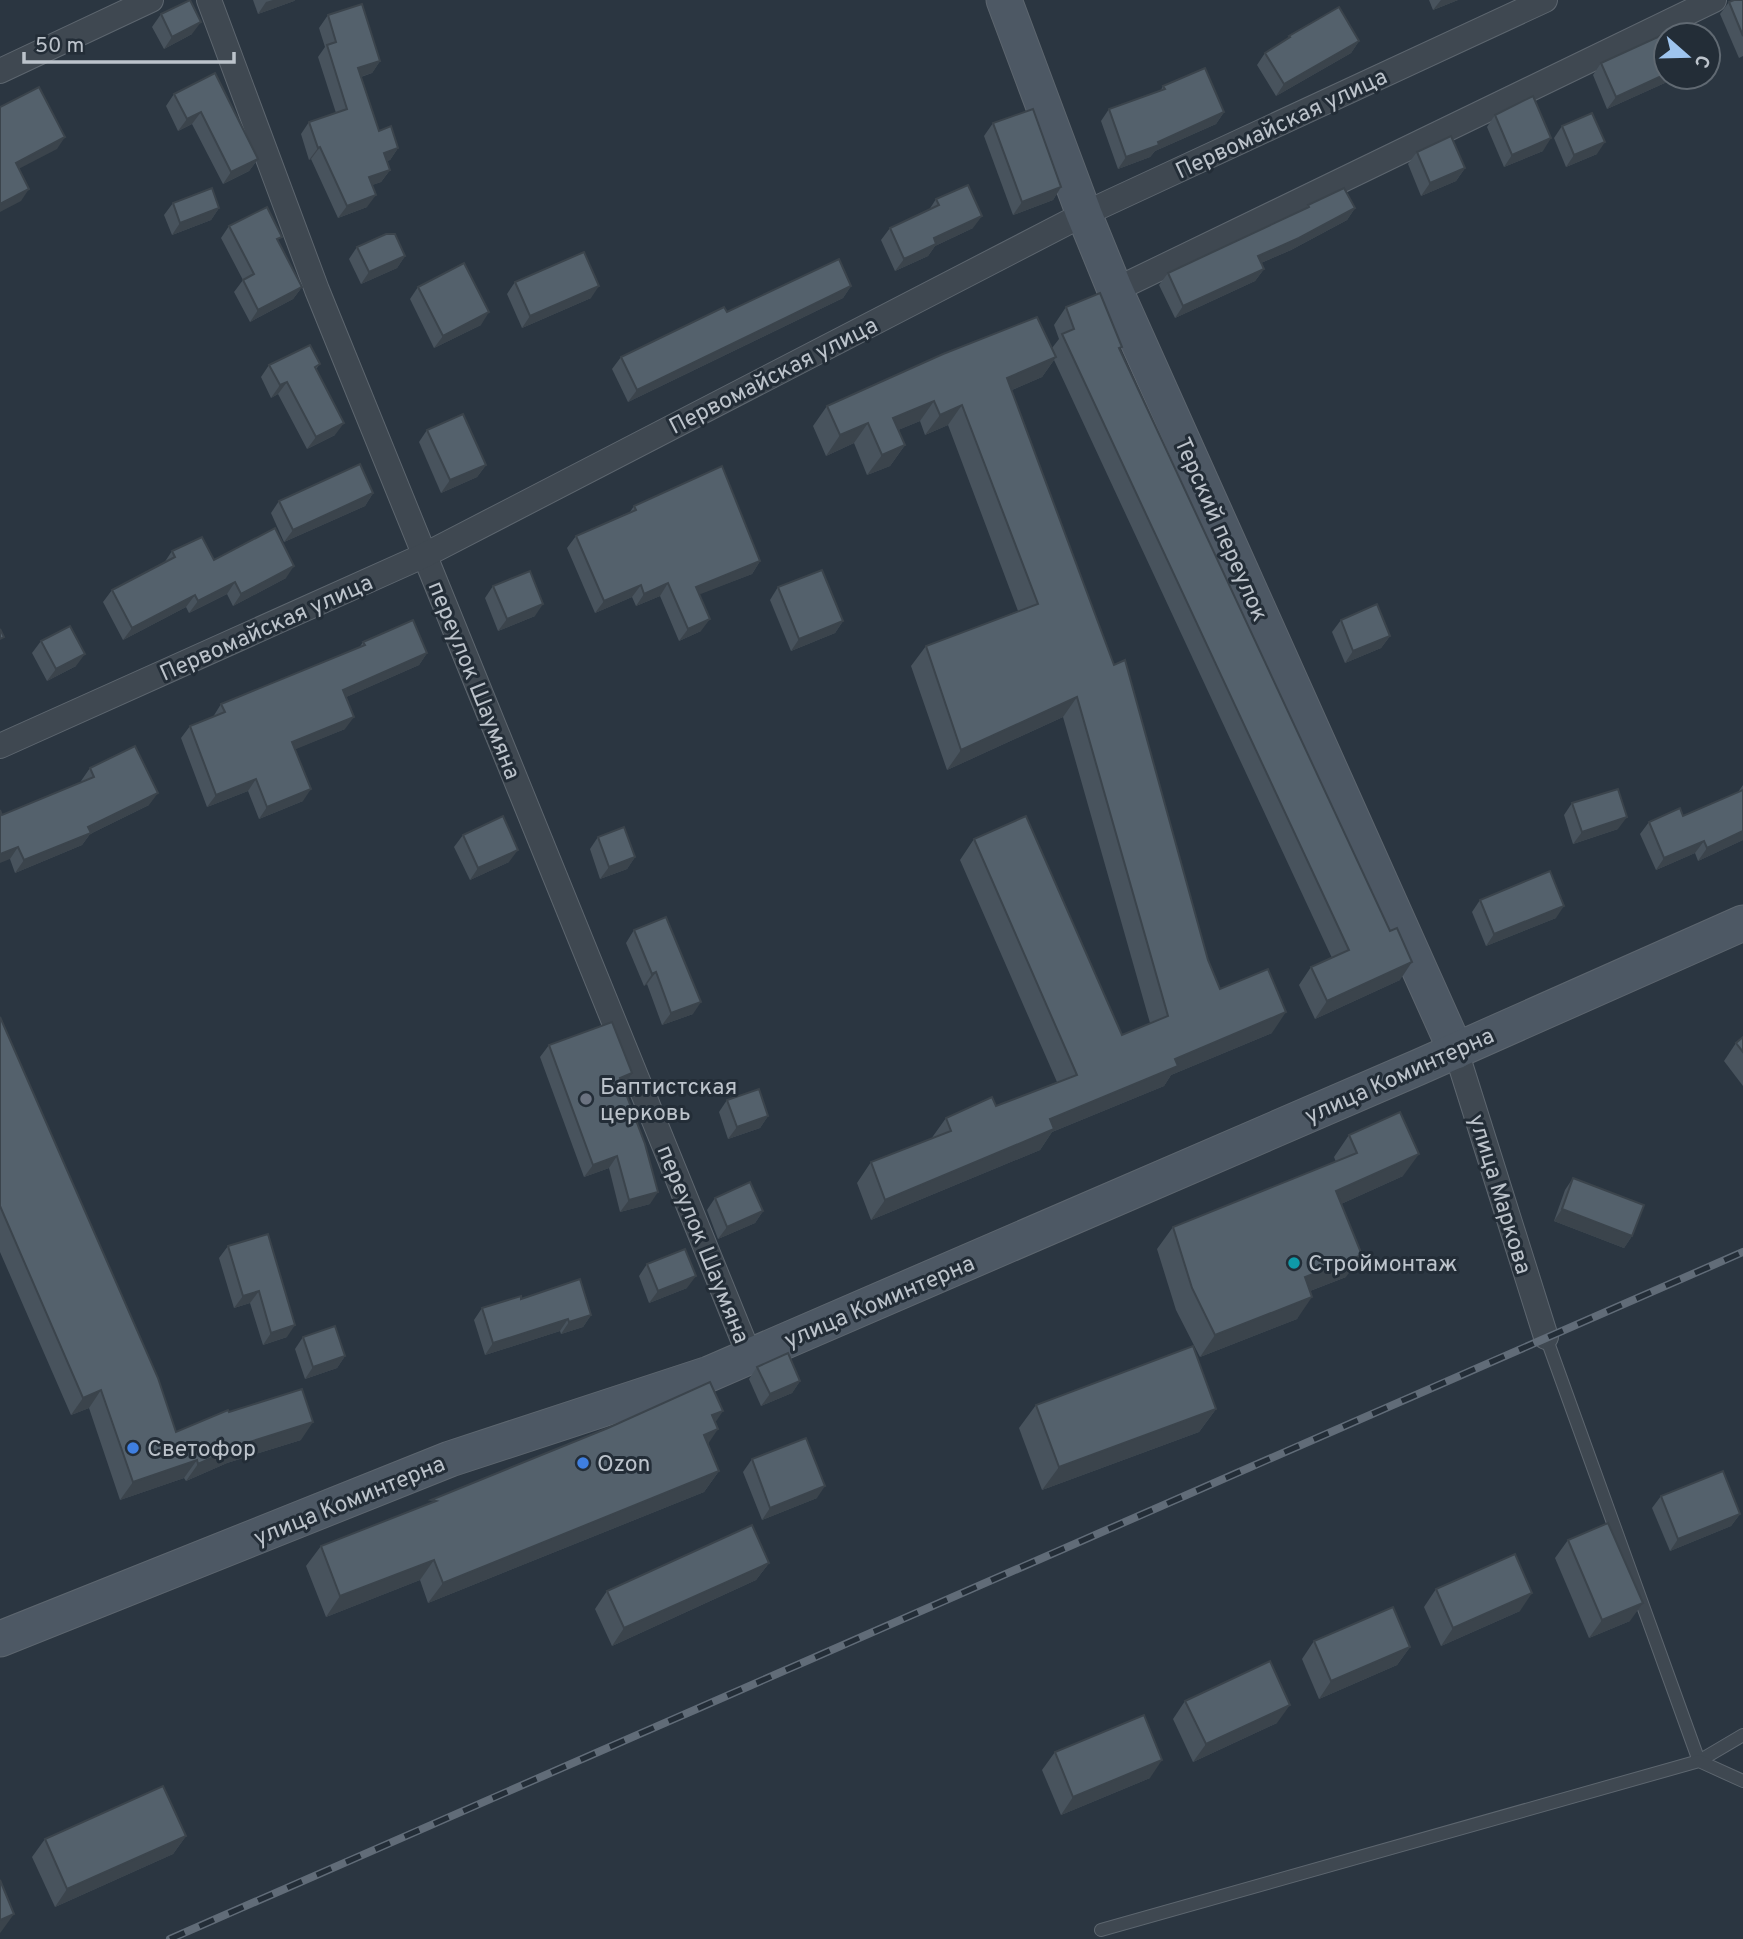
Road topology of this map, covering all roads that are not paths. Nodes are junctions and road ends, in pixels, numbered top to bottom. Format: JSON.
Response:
{"nodes":[{"id":1,"x":151,"y":0,"type":"edge"},
{"id":2,"x":209,"y":0,"type":"edge"},
{"id":3,"x":1004,"y":0,"type":"edge"},
{"id":4,"x":1545,"y":0,"type":"edge"},
{"id":5,"x":1714,"y":0,"type":"edge"},
{"id":6,"x":0,"y":71,"type":"edge"},
{"id":7,"x":1084,"y":214,"type":"junction"},
{"id":8,"x":1115,"y":290,"type":"junction"},
{"id":9,"x":425,"y":555,"type":"junction"},
{"id":10,"x":0,"y":746,"type":"edge"},
{"id":11,"x":1743,"y":923,"type":"edge"},
{"id":12,"x":1456,"y":1051,"type":"junction"},
{"id":13,"x":1546,"y":1337,"type":"joint"},
{"id":14,"x":750,"y":1357,"type":"junction"},
{"id":15,"x":0,"y":1639,"type":"edge"},
{"id":16,"x":1743,"y":1735,"type":"edge"},
{"id":17,"x":1699,"y":1761,"type":"junction"},
{"id":18,"x":1743,"y":1780,"type":"edge"},
{"id":19,"x":1101,"y":1930,"type":"dead end"}],
"edges":[{"from":1,"to":6,"type":"street"},
{"from":2,"to":9,"type":"street","name":"переулок Шаумяна"},
{"from":3,"to":7,"type":"street","name":"Терский переулок"},
{"from":4,"to":7,"type":"street","name":"Первомайская улица"},
{"from":5,"to":8,"type":"street"},
{"from":7,"to":8,"type":"street","name":"Терский переулок"},
{"from":7,"to":9,"type":"street","name":"Первомайская улица"},
{"from":8,"to":12,"type":"street","name":"Терский переулок"},
{"from":9,"to":10,"type":"street","name":"Первомайская улица"},
{"from":9,"to":14,"type":"street","name":"переулок Шаумяна"},
{"from":11,"to":12,"type":"street","name":"улица Коминтерна"},
{"from":12,"to":13,"type":"street","name":"улица Маркова"},
{"from":12,"to":14,"type":"street","name":"улица Коминтерна"},
{"from":13,"to":17,"type":"lane"},
{"from":14,"to":15,"type":"street","name":"улица Коминтерна"},
{"from":16,"to":17,"type":"lane"},
{"from":17,"to":18,"type":"lane"},
{"from":17,"to":19,"type":"lane"}]}
